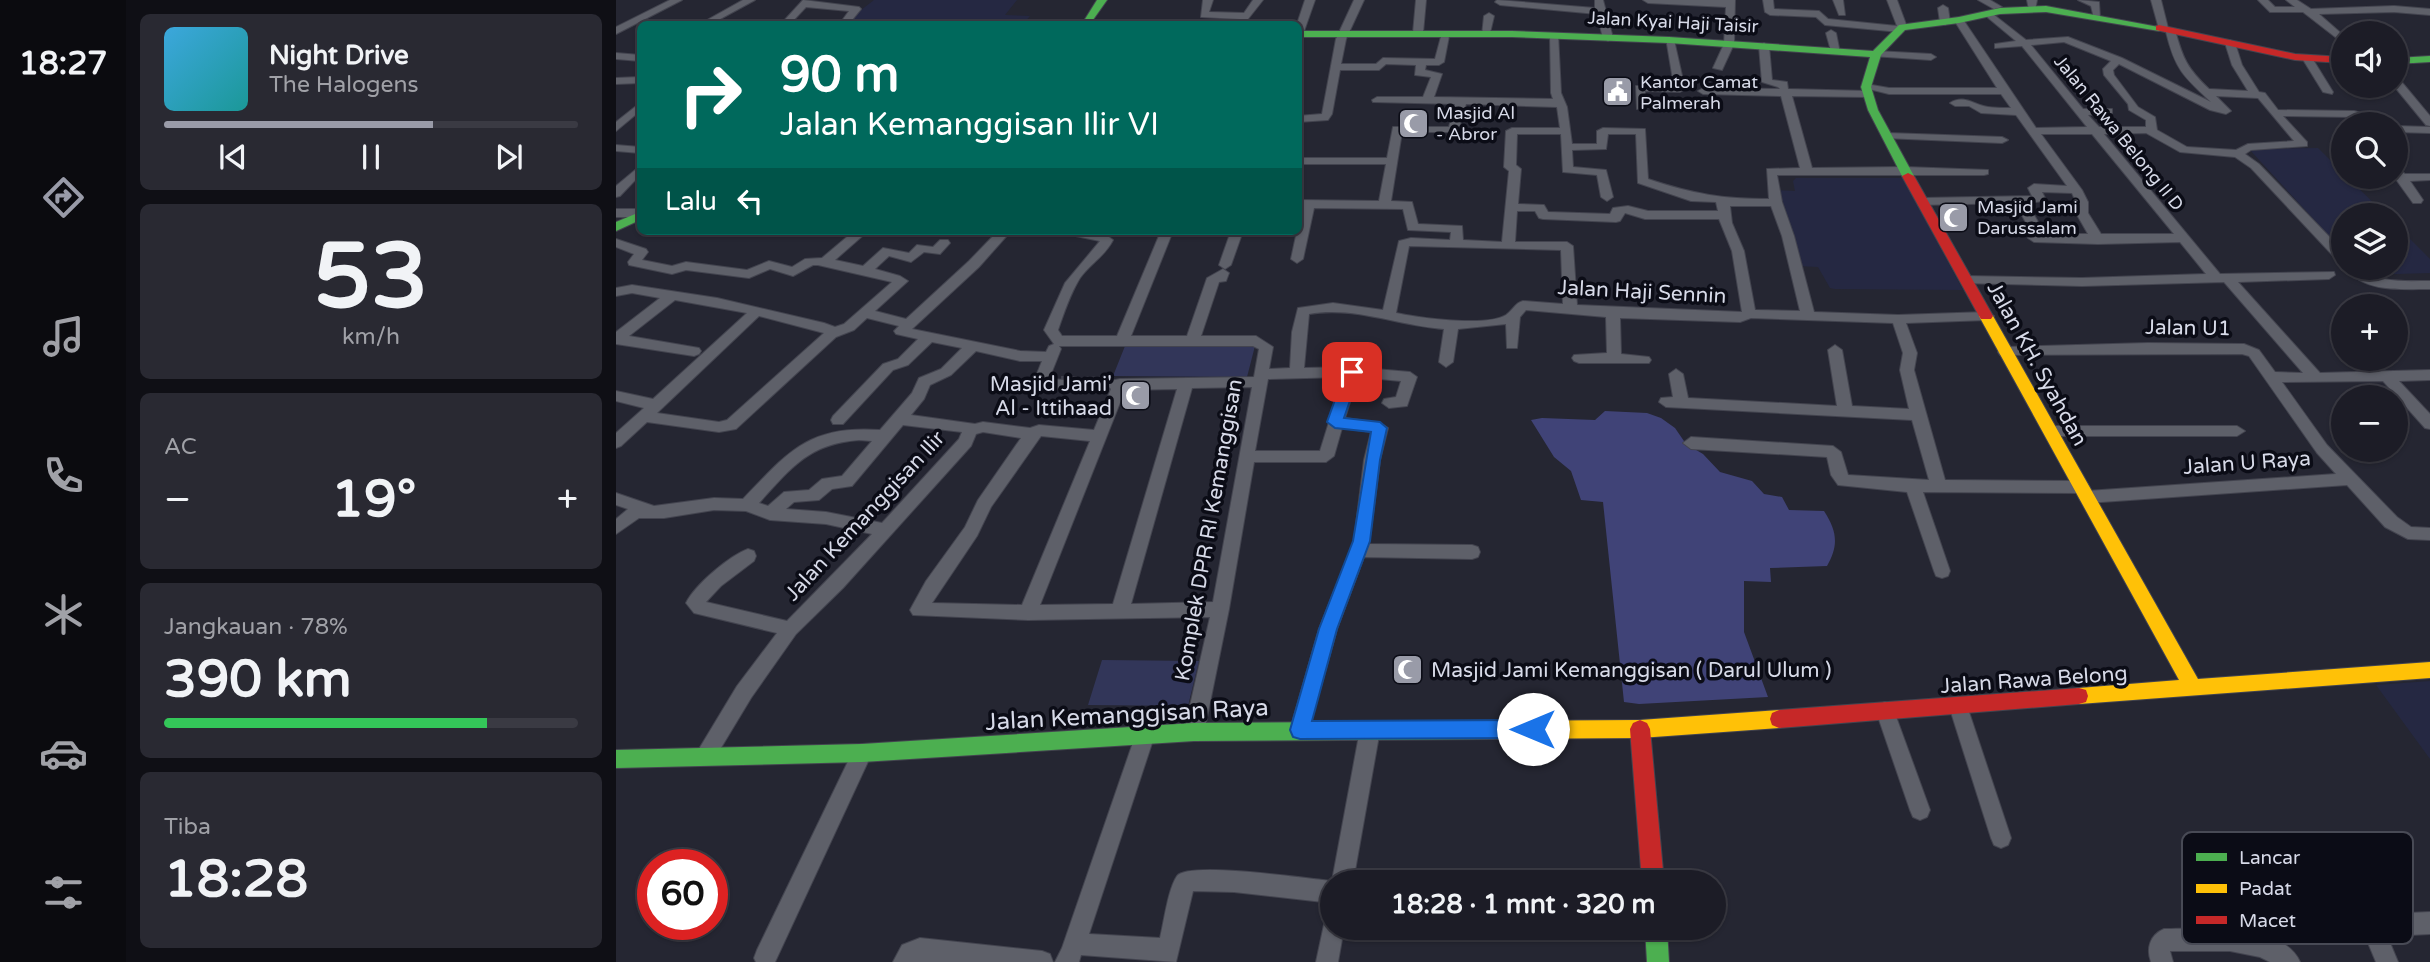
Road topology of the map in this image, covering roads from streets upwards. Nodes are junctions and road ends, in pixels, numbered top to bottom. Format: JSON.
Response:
{"nodes":[{"id":1,"x":677,"y":0,"type":"edge"},
{"id":2,"x":750,"y":0,"type":"edge"},
{"id":3,"x":1102,"y":0,"type":"edge"},
{"id":4,"x":1209,"y":0,"type":"edge"},
{"id":5,"x":1258,"y":0,"type":"edge"},
{"id":6,"x":1310,"y":0,"type":"edge"},
{"id":7,"x":1359,"y":0,"type":"edge"},
{"id":8,"x":1421,"y":0,"type":"edge"},
{"id":9,"x":1648,"y":0,"type":"edge"},
{"id":10,"x":1768,"y":0,"type":"edge"},
{"id":11,"x":1839,"y":0,"type":"edge"},
{"id":12,"x":1892,"y":0,"type":"edge"},
{"id":13,"x":2083,"y":0,"type":"edge"},
{"id":14,"x":2156,"y":0,"type":"edge"},
{"id":15,"x":2255,"y":0,"type":"edge"},
{"id":16,"x":2263,"y":0,"type":"edge"},
{"id":17,"x":2292,"y":0,"type":"edge"},
{"id":18,"x":2337,"y":0,"type":"edge"},
{"id":19,"x":2388,"y":0,"type":"edge"},
{"id":20,"x":806,"y":2,"type":"edge"},
{"id":21,"x":1729,"y":2,"type":"edge"},
{"id":22,"x":2032,"y":4,"type":"edge"},
{"id":23,"x":1599,"y":5,"type":"edge"},
{"id":24,"x":1994,"y":6,"type":"edge"},
{"id":25,"x":1497,"y":7,"type":"edge"},
{"id":26,"x":2396,"y":9,"type":"junction"},
{"id":27,"x":2350,"y":10,"type":"junction"},
{"id":28,"x":2308,"y":11,"type":"junction"},
{"id":29,"x":2430,"y":12,"type":"edge"},
{"id":30,"x":1842,"y":13,"type":"dead end"},
{"id":31,"x":2097,"y":16,"type":"junction"},
{"id":32,"x":1949,"y":17,"type":"junction"},
{"id":33,"x":616,"y":19,"type":"edge"},
{"id":34,"x":1243,"y":20,"type":"edge"},
{"id":35,"x":711,"y":21,"type":"edge"},
{"id":36,"x":788,"y":21,"type":"edge"},
{"id":37,"x":847,"y":21,"type":"edge"},
{"id":38,"x":1088,"y":21,"type":"edge"},
{"id":39,"x":633,"y":22,"type":"junction"},
{"id":40,"x":1302,"y":25,"type":"edge"},
{"id":41,"x":1901,"y":28,"type":"junction"},
{"id":42,"x":2167,"y":29,"type":"junction"},
{"id":43,"x":2331,"y":30,"type":"edge"},
{"id":44,"x":616,"y":31,"type":"edge"},
{"id":45,"x":1418,"y":33,"type":"junction"},
{"id":46,"x":1447,"y":33,"type":"junction"},
{"id":47,"x":1485,"y":33,"type":"junction"},
{"id":48,"x":1831,"y":33,"type":"dead end"},
{"id":49,"x":1302,"y":34,"type":"edge"},
{"id":50,"x":1343,"y":34,"type":"junction"},
{"id":51,"x":1555,"y":36,"type":"junction"},
{"id":52,"x":1608,"y":38,"type":"junction"},
{"id":53,"x":1669,"y":40,"type":"junction"},
{"id":54,"x":2024,"y":43,"type":"junction"},
{"id":55,"x":2230,"y":43,"type":"junction"},
{"id":56,"x":1729,"y":44,"type":"junction"},
{"id":57,"x":1764,"y":46,"type":"junction"},
{"id":58,"x":1998,"y":46,"type":"dead end"},
{"id":59,"x":1836,"y":51,"type":"junction"},
{"id":60,"x":1876,"y":54,"type":"junction"},
{"id":61,"x":616,"y":55,"type":"edge"},
{"id":62,"x":1931,"y":57,"type":"dead end"},
{"id":63,"x":637,"y":58,"type":"edge"},
{"id":64,"x":2307,"y":58,"type":"junction"},
{"id":65,"x":2331,"y":59,"type":"edge"},
{"id":66,"x":2430,"y":59,"type":"edge"},
{"id":67,"x":2118,"y":60,"type":"junction"},
{"id":68,"x":2408,"y":60,"type":"edge"},
{"id":69,"x":1422,"y":62,"type":"junction"},
{"id":70,"x":1336,"y":67,"type":"junction"},
{"id":71,"x":1718,"y":68,"type":"dead end"},
{"id":72,"x":616,"y":80,"type":"edge"},
{"id":73,"x":637,"y":80,"type":"edge"},
{"id":74,"x":1703,"y":91,"type":"dead end"},
{"id":75,"x":1867,"y":91,"type":"junction"},
{"id":76,"x":2004,"y":91,"type":"junction"},
{"id":77,"x":2328,"y":92,"type":"dead end"},
{"id":78,"x":1785,"y":93,"type":"junction"},
{"id":79,"x":2207,"y":93,"type":"junction"},
{"id":80,"x":2255,"y":94,"type":"junction"},
{"id":81,"x":2408,"y":97,"type":"edge"},
{"id":82,"x":1429,"y":99,"type":"junction"},
{"id":83,"x":1377,"y":100,"type":"dead end"},
{"id":84,"x":1461,"y":101,"type":"junction"},
{"id":85,"x":1560,"y":102,"type":"junction"},
{"id":86,"x":1955,"y":103,"type":"dead end"},
{"id":87,"x":1642,"y":107,"type":"dead end"},
{"id":88,"x":2417,"y":108,"type":"junction"},
{"id":89,"x":637,"y":109,"type":"edge"},
{"id":90,"x":2430,"y":109,"type":"edge"},
{"id":91,"x":2019,"y":111,"type":"junction"},
{"id":92,"x":2108,"y":111,"type":"dead end"},
{"id":93,"x":2078,"y":112,"type":"junction"},
{"id":94,"x":2274,"y":113,"type":"junction"},
{"id":95,"x":2331,"y":114,"type":"edge"},
{"id":96,"x":1302,"y":119,"type":"edge"},
{"id":97,"x":2430,"y":123,"type":"edge"},
{"id":98,"x":616,"y":128,"type":"edge"},
{"id":99,"x":2408,"y":129,"type":"edge"},
{"id":100,"x":2430,"y":130,"type":"edge"},
{"id":101,"x":1566,"y":131,"type":"junction"},
{"id":102,"x":2034,"y":131,"type":"junction"},
{"id":103,"x":2094,"y":131,"type":"junction"},
{"id":104,"x":2151,"y":131,"type":"junction"},
{"id":105,"x":1888,"y":136,"type":"junction"},
{"id":106,"x":2002,"y":140,"type":"dead end"},
{"id":107,"x":1565,"y":147,"type":"junction"},
{"id":108,"x":616,"y":148,"type":"edge"},
{"id":109,"x":637,"y":150,"type":"edge"},
{"id":110,"x":2238,"y":154,"type":"junction"},
{"id":111,"x":1302,"y":161,"type":"edge"},
{"id":112,"x":1392,"y":161,"type":"junction"},
{"id":113,"x":1905,"y":171,"type":"junction"},
{"id":114,"x":637,"y":172,"type":"edge"},
{"id":115,"x":1807,"y":172,"type":"junction"},
{"id":116,"x":1984,"y":172,"type":"dead end"},
{"id":117,"x":2408,"y":175,"type":"edge"},
{"id":118,"x":2430,"y":177,"type":"edge"},
{"id":119,"x":2408,"y":188,"type":"edge"},
{"id":120,"x":2076,"y":190,"type":"junction"},
{"id":121,"x":616,"y":193,"type":"edge"},
{"id":122,"x":1606,"y":197,"type":"dead end"},
{"id":123,"x":2020,"y":199,"type":"junction"},
{"id":124,"x":2417,"y":200,"type":"dead end"},
{"id":125,"x":1776,"y":202,"type":"junction"},
{"id":126,"x":1922,"y":202,"type":"junction"},
{"id":127,"x":1304,"y":204,"type":"edge"},
{"id":128,"x":1385,"y":204,"type":"junction"},
{"id":129,"x":1512,"y":207,"type":"junction"},
{"id":130,"x":1723,"y":209,"type":"junction"},
{"id":131,"x":616,"y":213,"type":"edge"},
{"id":132,"x":637,"y":215,"type":"edge"},
{"id":133,"x":637,"y":217,"type":"edge"},
{"id":134,"x":616,"y":228,"type":"edge"},
{"id":135,"x":855,"y":235,"type":"edge"},
{"id":136,"x":1001,"y":235,"type":"edge"},
{"id":137,"x":1096,"y":235,"type":"edge"},
{"id":138,"x":1165,"y":235,"type":"edge"},
{"id":139,"x":1236,"y":235,"type":"edge"},
{"id":140,"x":1300,"y":235,"type":"edge"},
{"id":141,"x":2181,"y":238,"type":"junction"},
{"id":142,"x":2098,"y":240,"type":"junction"},
{"id":143,"x":616,"y":243,"type":"edge"},
{"id":144,"x":944,"y":243,"type":"dead end"},
{"id":145,"x":1456,"y":243,"type":"junction"},
{"id":146,"x":2331,"y":245,"type":"edge"},
{"id":147,"x":1508,"y":246,"type":"junction"},
{"id":148,"x":1297,"y":259,"type":"dead end"},
{"id":149,"x":825,"y":262,"type":"junction"},
{"id":150,"x":867,"y":270,"type":"junction"},
{"id":151,"x":2331,"y":275,"type":"edge"},
{"id":152,"x":2222,"y":278,"type":"junction"},
{"id":153,"x":1966,"y":280,"type":"junction"},
{"id":154,"x":2373,"y":280,"type":"edge"},
{"id":155,"x":2430,"y":285,"type":"edge"},
{"id":156,"x":616,"y":292,"type":"edge"},
{"id":157,"x":671,"y":296,"type":"junction"},
{"id":158,"x":1570,"y":309,"type":"junction"},
{"id":159,"x":757,"y":311,"type":"junction"},
{"id":160,"x":865,"y":313,"type":"junction"},
{"id":161,"x":1613,"y":313,"type":"junction"},
{"id":162,"x":1749,"y":314,"type":"junction"},
{"id":163,"x":1808,"y":315,"type":"junction"},
{"id":164,"x":1389,"y":316,"type":"junction"},
{"id":165,"x":1986,"y":316,"type":"junction"},
{"id":166,"x":1513,"y":317,"type":"junction"},
{"id":167,"x":1898,"y":318,"type":"junction"},
{"id":168,"x":906,"y":323,"type":"junction"},
{"id":169,"x":1452,"y":324,"type":"junction"},
{"id":170,"x":831,"y":334,"type":"junction"},
{"id":171,"x":617,"y":338,"type":"edge"},
{"id":172,"x":928,"y":338,"type":"junction"},
{"id":173,"x":1123,"y":339,"type":"junction"},
{"id":174,"x":1193,"y":339,"type":"junction"},
{"id":175,"x":1058,"y":341,"type":"junction"},
{"id":176,"x":1512,"y":345,"type":"dead end"},
{"id":177,"x":972,"y":347,"type":"junction"},
{"id":178,"x":1835,"y":350,"type":"dead end"},
{"id":179,"x":694,"y":351,"type":"dead end"},
{"id":180,"x":2005,"y":352,"type":"junction"},
{"id":181,"x":1051,"y":357,"type":"junction"},
{"id":182,"x":1579,"y":358,"type":"dead end"},
{"id":183,"x":1610,"y":358,"type":"junction"},
{"id":184,"x":1644,"y":360,"type":"dead end"},
{"id":185,"x":1446,"y":362,"type":"dead end"},
{"id":186,"x":1352,"y":372,"type":"junction"},
{"id":187,"x":1297,"y":373,"type":"junction"},
{"id":188,"x":1676,"y":374,"type":"dead end"},
{"id":189,"x":2430,"y":375,"type":"edge"},
{"id":190,"x":2272,"y":377,"type":"junction"},
{"id":191,"x":1260,"y":378,"type":"junction"},
{"id":192,"x":2315,"y":378,"type":"junction"},
{"id":193,"x":2388,"y":378,"type":"junction"},
{"id":194,"x":1186,"y":383,"type":"junction"},
{"id":195,"x":1061,"y":384,"type":"dead end"},
{"id":196,"x":616,"y":396,"type":"edge"},
{"id":197,"x":1389,"y":404,"type":"dead end"},
{"id":198,"x":654,"y":405,"type":"junction"},
{"id":199,"x":1845,"y":410,"type":"junction"},
{"id":200,"x":1918,"y":415,"type":"junction"},
{"id":201,"x":642,"y":416,"type":"junction"},
{"id":202,"x":900,"y":419,"type":"junction"},
{"id":203,"x":838,"y":420,"type":"dead end"},
{"id":204,"x":1335,"y":422,"type":"junction"},
{"id":205,"x":2430,"y":424,"type":"edge"},
{"id":206,"x":972,"y":430,"type":"junction"},
{"id":207,"x":2051,"y":431,"type":"junction"},
{"id":208,"x":2236,"y":431,"type":"dead end"},
{"id":209,"x":1031,"y":434,"type":"junction"},
{"id":210,"x":884,"y":436,"type":"junction"},
{"id":211,"x":1097,"y":436,"type":"junction"},
{"id":212,"x":616,"y":442,"type":"edge"},
{"id":213,"x":1691,"y":443,"type":"dead end"},
{"id":214,"x":1246,"y":456,"type":"junction"},
{"id":215,"x":2348,"y":479,"type":"junction"},
{"id":216,"x":1913,"y":486,"type":"junction"},
{"id":217,"x":1939,"y":487,"type":"junction"},
{"id":218,"x":2084,"y":492,"type":"junction"},
{"id":219,"x":616,"y":499,"type":"edge"},
{"id":220,"x":747,"y":505,"type":"junction"},
{"id":221,"x":650,"y":511,"type":"junction"},
{"id":222,"x":770,"y":514,"type":"junction"},
{"id":223,"x":616,"y":528,"type":"edge"},
{"id":224,"x":883,"y":530,"type":"junction"},
{"id":225,"x":2430,"y":534,"type":"edge"},
{"id":226,"x":1359,"y":550,"type":"junction"},
{"id":227,"x":1472,"y":552,"type":"dead end"},
{"id":228,"x":748,"y":556,"type":"dead end"},
{"id":229,"x":1942,"y":571,"type":"dead end"},
{"id":230,"x":1220,"y":609,"type":"junction"},
{"id":231,"x":1120,"y":610,"type":"junction"},
{"id":232,"x":1028,"y":613,"type":"junction"},
{"id":233,"x":790,"y":629,"type":"junction"},
{"id":234,"x":2430,"y":670,"type":"edge"},
{"id":235,"x":2194,"y":689,"type":"junction"},
{"id":236,"x":1958,"y":706,"type":"junction"},
{"id":237,"x":1885,"y":711,"type":"junction"},
{"id":238,"x":1640,"y":729,"type":"junction"},
{"id":239,"x":1300,"y":730,"type":"junction"},
{"id":240,"x":1370,"y":730,"type":"junction"},
{"id":241,"x":1194,"y":732,"type":"junction"},
{"id":242,"x":1145,"y":734,"type":"junction"},
{"id":243,"x":862,"y":753,"type":"junction"},
{"id":244,"x":706,"y":755,"type":"junction"},
{"id":245,"x":616,"y":759,"type":"edge"},
{"id":246,"x":1920,"y":810,"type":"dead end"},
{"id":247,"x":2001,"y":838,"type":"dead end"},
{"id":248,"x":1344,"y":870,"type":"edge"},
{"id":249,"x":1652,"y":870,"type":"edge"},
{"id":250,"x":1320,"y":891,"type":"edge"},
{"id":251,"x":1331,"y":940,"type":"edge"},
{"id":252,"x":1657,"y":940,"type":"edge"},
{"id":253,"x":2182,"y":940,"type":"edge"},
{"id":254,"x":2258,"y":944,"type":"edge"},
{"id":255,"x":2380,"y":944,"type":"edge"},
{"id":256,"x":1070,"y":953,"type":"edge"},
{"id":257,"x":1167,"y":956,"type":"edge"},
{"id":258,"x":765,"y":958,"type":"dead end"},
{"id":259,"x":1016,"y":960,"type":"edge"},
{"id":260,"x":904,"y":962,"type":"edge"},
{"id":261,"x":1042,"y":962,"type":"edge"},
{"id":262,"x":1327,"y":962,"type":"edge"},
{"id":263,"x":1658,"y":962,"type":"edge"},
{"id":264,"x":2162,"y":962,"type":"edge"},
{"id":265,"x":2289,"y":962,"type":"edge"},
{"id":266,"x":2387,"y":962,"type":"edge"}],
"edges":[{"from":1,"to":39,"type":"street"},
{"from":2,"to":35,"type":"street"},
{"from":3,"to":38,"type":"street"},
{"from":4,"to":34,"type":"street"},
{"from":5,"to":34,"type":"street"},
{"from":6,"to":40,"type":"street"},
{"from":7,"to":50,"type":"street"},
{"from":8,"to":45,"type":"street"},
{"from":9,"to":21,"type":"street"},
{"from":10,"to":41,"type":"street"},
{"from":11,"to":30,"type":"street"},
{"from":12,"to":41,"type":"street"},
{"from":13,"to":31,"type":"street"},
{"from":14,"to":42,"type":"street"},
{"from":15,"to":16,"type":"street"},
{"from":16,"to":17,"type":"street"},
{"from":16,"to":28,"type":"street"},
{"from":17,"to":28,"type":"street"},
{"from":18,"to":27,"type":"street"},
{"from":19,"to":26,"type":"street"},
{"from":20,"to":36,"type":"street"},
{"from":20,"to":37,"type":"street"},
{"from":21,"to":56,"type":"street"},
{"from":22,"to":24,"type":"street"},
{"from":22,"to":31,"type":"street"},
{"from":23,"to":25,"type":"street"},
{"from":23,"to":52,"type":"street"},
{"from":24,"to":32,"type":"street"},
{"from":24,"to":54,"type":"street","name":"Jalan Rawa Belong II D"},
{"from":25,"to":47,"type":"street"},
{"from":26,"to":27,"type":"street"},
{"from":26,"to":29,"type":"street"},
{"from":27,"to":28,"type":"street"},
{"from":28,"to":43,"type":"street"},
{"from":31,"to":42,"type":"street"},
{"from":32,"to":41,"type":"street"},
{"from":32,"to":76,"type":"street"},
{"from":33,"to":39,"type":"street"},
{"from":39,"to":44,"type":"street"},
{"from":41,"to":60,"type":"street"},
{"from":42,"to":55,"type":"street"},
{"from":42,"to":79,"type":"street"},
{"from":45,"to":46,"type":"street","name":"Jalan Kyai Haji Taisir"},
{"from":45,"to":50,"type":"street","name":"Jalan Kyai Haji Taisir"},
{"from":46,"to":47,"type":"street","name":"Jalan Kyai Haji Taisir"},
{"from":46,"to":69,"type":"street"},
{"from":47,"to":51,"type":"street","name":"Jalan Kyai Haji Taisir"},
{"from":48,"to":59,"type":"street"},
{"from":49,"to":50,"type":"street"},
{"from":50,"to":70,"type":"street"},
{"from":51,"to":52,"type":"street","name":"Jalan Kyai Haji Taisir"},
{"from":51,"to":85,"type":"street"},
{"from":52,"to":53,"type":"street","name":"Jalan Kyai Haji Taisir"},
{"from":53,"to":56,"type":"street","name":"Jalan Kyai Haji Taisir"},
{"from":53,"to":87,"type":"street"},
{"from":54,"to":58,"type":"street"},
{"from":54,"to":67,"type":"street"},
{"from":54,"to":93,"type":"street","name":"Jalan Rawa Belong II D"},
{"from":55,"to":64,"type":"street"},
{"from":55,"to":80,"type":"street"},
{"from":56,"to":57,"type":"street","name":"Jalan Kyai Haji Taisir"},
{"from":56,"to":71,"type":"street"},
{"from":57,"to":59,"type":"street","name":"Jalan Kyai Haji Taisir"},
{"from":57,"to":78,"type":"street"},
{"from":59,"to":60,"type":"street","name":"Jalan Kyai Haji Taisir"},
{"from":60,"to":62,"type":"street"},
{"from":60,"to":75,"type":"street"},
{"from":61,"to":63,"type":"street"},
{"from":64,"to":65,"type":"street"},
{"from":64,"to":77,"type":"street"},
{"from":66,"to":68,"type":"street"},
{"from":67,"to":79,"type":"street"},
{"from":67,"to":104,"type":"street"},
{"from":69,"to":70,"type":"street"},
{"from":69,"to":82,"type":"street"},
{"from":70,"to":96,"type":"street"},
{"from":72,"to":73,"type":"street"},
{"from":74,"to":78,"type":"street"},
{"from":75,"to":76,"type":"street"},
{"from":75,"to":78,"type":"street"},
{"from":75,"to":105,"type":"street","name":"Jalan KH. Syahdan"},
{"from":76,"to":91,"type":"street"},
{"from":78,"to":115,"type":"street"},
{"from":79,"to":80,"type":"street"},
{"from":80,"to":94,"type":"street"},
{"from":81,"to":88,"type":"street"},
{"from":82,"to":83,"type":"street"},
{"from":82,"to":84,"type":"street"},
{"from":84,"to":85,"type":"street"},
{"from":84,"to":112,"type":"street"},
{"from":85,"to":101,"type":"street"},
{"from":86,"to":91,"type":"street"},
{"from":88,"to":90,"type":"street"},
{"from":88,"to":97,"type":"street"},
{"from":89,"to":98,"type":"street"},
{"from":91,"to":102,"type":"street"},
{"from":92,"to":93,"type":"street"},
{"from":93,"to":103,"type":"street","name":"Jalan Rawa Belong II D"},
{"from":94,"to":95,"type":"street"},
{"from":94,"to":110,"type":"street"},
{"from":99,"to":100,"type":"street"},
{"from":101,"to":107,"type":"street"},
{"from":101,"to":129,"type":"street"},
{"from":102,"to":103,"type":"street"},
{"from":102,"to":120,"type":"street"},
{"from":103,"to":104,"type":"street"},
{"from":103,"to":141,"type":"street","name":"Jalan Rawa Belong II D"},
{"from":104,"to":110,"type":"street"},
{"from":105,"to":106,"type":"street"},
{"from":105,"to":113,"type":"street","name":"Jalan KH. Syahdan"},
{"from":107,"to":122,"type":"street"},
{"from":107,"to":130,"type":"street"},
{"from":108,"to":109,"type":"street"},
{"from":110,"to":146,"type":"street"},
{"from":111,"to":112,"type":"street"},
{"from":112,"to":128,"type":"street"},
{"from":113,"to":115,"type":"street"},
{"from":113,"to":116,"type":"street"},
{"from":113,"to":126,"type":"street","name":"Jalan KH. Syahdan"},
{"from":114,"to":121,"type":"street"},
{"from":115,"to":125,"type":"street"},
{"from":117,"to":118,"type":"street"},
{"from":119,"to":124,"type":"street"},
{"from":120,"to":123,"type":"street"},
{"from":120,"to":142,"type":"street"},
{"from":123,"to":126,"type":"street"},
{"from":123,"to":142,"type":"street"},
{"from":125,"to":130,"type":"street"},
{"from":125,"to":163,"type":"street"},
{"from":126,"to":153,"type":"street","name":"Jalan KH. Syahdan"},
{"from":127,"to":128,"type":"street"},
{"from":128,"to":145,"type":"street"},
{"from":129,"to":130,"type":"street"},
{"from":129,"to":147,"type":"street"},
{"from":130,"to":162,"type":"street"},
{"from":131,"to":132,"type":"street"},
{"from":133,"to":134,"type":"street"},
{"from":135,"to":149,"type":"street"},
{"from":136,"to":168,"type":"street"},
{"from":137,"to":175,"type":"street"},
{"from":138,"to":173,"type":"street"},
{"from":139,"to":174,"type":"street"},
{"from":140,"to":148,"type":"street"},
{"from":141,"to":142,"type":"street"},
{"from":141,"to":152,"type":"street","name":"Jalan Rawa Belong II D"},
{"from":143,"to":149,"type":"street"},
{"from":144,"to":150,"type":"street"},
{"from":145,"to":147,"type":"street"},
{"from":145,"to":164,"type":"street"},
{"from":147,"to":158,"type":"street"},
{"from":149,"to":150,"type":"street"},
{"from":150,"to":160,"type":"street"},
{"from":151,"to":152,"type":"street"},
{"from":152,"to":153,"type":"street"},
{"from":152,"to":192,"type":"street","name":"Jalan Rawa Belong II D"},
{"from":153,"to":165,"type":"street","name":"Jalan KH. Syahdan"},
{"from":154,"to":155,"type":"street"},
{"from":156,"to":157,"type":"street"},
{"from":157,"to":159,"type":"street"},
{"from":157,"to":171,"type":"street"},
{"from":158,"to":161,"type":"street","name":"Jalan Haji Sennin"},
{"from":158,"to":166,"type":"street","name":"Jalan Haji Sennin"},
{"from":159,"to":170,"type":"street"},
{"from":159,"to":198,"type":"street"},
{"from":160,"to":168,"type":"street"},
{"from":160,"to":170,"type":"street"},
{"from":161,"to":162,"type":"street","name":"Jalan Haji Sennin"},
{"from":161,"to":183,"type":"street"},
{"from":162,"to":163,"type":"street","name":"Jalan Haji Sennin"},
{"from":163,"to":167,"type":"street","name":"Jalan Haji Sennin"},
{"from":164,"to":169,"type":"street"},
{"from":164,"to":187,"type":"street"},
{"from":165,"to":167,"type":"street","name":"Jalan Haji Sennin"},
{"from":165,"to":180,"type":"street","name":"Jalan KH. Syahdan"},
{"from":166,"to":169,"type":"street"},
{"from":166,"to":176,"type":"street"},
{"from":167,"to":200,"type":"street"},
{"from":168,"to":172,"type":"street"},
{"from":169,"to":185,"type":"street"},
{"from":170,"to":201,"type":"street"},
{"from":171,"to":179,"type":"street"},
{"from":172,"to":177,"type":"street"},
{"from":172,"to":203,"type":"street"},
{"from":173,"to":174,"type":"street"},
{"from":173,"to":175,"type":"street"},
{"from":174,"to":191,"type":"street","name":"Komplek DPR RI Kemanggisan"},
{"from":175,"to":181,"type":"street"},
{"from":177,"to":181,"type":"street"},
{"from":177,"to":202,"type":"street"},
{"from":178,"to":199,"type":"street"},
{"from":180,"to":190,"type":"street","name":"Jalan U1"},
{"from":180,"to":207,"type":"street","name":"Jalan KH. Syahdan"},
{"from":181,"to":195,"type":"street"},
{"from":182,"to":183,"type":"street"},
{"from":183,"to":184,"type":"street"},
{"from":186,"to":187,"type":"street"},
{"from":186,"to":197,"type":"street"},
{"from":186,"to":204,"type":"street"},
{"from":187,"to":191,"type":"street"},
{"from":188,"to":199,"type":"street"},
{"from":189,"to":193,"type":"street"},
{"from":190,"to":192,"type":"street"},
{"from":190,"to":215,"type":"street","name":"Jalan U1"},
{"from":191,"to":194,"type":"street"},
{"from":191,"to":214,"type":"street","name":"Komplek DPR RI Kemanggisan"},
{"from":192,"to":193,"type":"street"},
{"from":193,"to":205,"type":"street"},
{"from":194,"to":211,"type":"street"},
{"from":194,"to":231,"type":"street"},
{"from":196,"to":198,"type":"street"},
{"from":198,"to":201,"type":"street"},
{"from":199,"to":200,"type":"street"},
{"from":200,"to":217,"type":"street"},
{"from":201,"to":212,"type":"street"},
{"from":202,"to":206,"type":"street","name":"Jalan Kemanggisan Ilir"},
{"from":202,"to":210,"type":"street","name":"Jalan Kemanggisan Ilir"},
{"from":204,"to":214,"type":"street"},
{"from":204,"to":226,"type":"street"},
{"from":206,"to":209,"type":"street"},
{"from":206,"to":224,"type":"street","name":"Jalan Kemanggisan Ilir"},
{"from":207,"to":208,"type":"street"},
{"from":207,"to":218,"type":"street","name":"Jalan KH. Syahdan"},
{"from":209,"to":211,"type":"street"},
{"from":209,"to":232,"type":"street"},
{"from":210,"to":220,"type":"street","name":"Jalan Kemanggisan Ilir"},
{"from":210,"to":222,"type":"street"},
{"from":211,"to":232,"type":"street"},
{"from":213,"to":216,"type":"street","name":"Jalan U Raya"},
{"from":214,"to":230,"type":"street","name":"Komplek DPR RI Kemanggisan"},
{"from":215,"to":218,"type":"street","name":"Jalan U Raya"},
{"from":215,"to":225,"type":"street"},
{"from":216,"to":217,"type":"street","name":"Jalan U Raya"},
{"from":216,"to":229,"type":"street"},
{"from":217,"to":218,"type":"street","name":"Jalan U Raya"},
{"from":218,"to":235,"type":"street","name":"Jalan KH. Syahdan"},
{"from":219,"to":221,"type":"street"},
{"from":220,"to":221,"type":"street"},
{"from":220,"to":222,"type":"street"},
{"from":221,"to":223,"type":"street"},
{"from":222,"to":224,"type":"street"},
{"from":224,"to":233,"type":"street","name":"Jalan Kemanggisan Ilir"},
{"from":226,"to":227,"type":"street"},
{"from":226,"to":239,"type":"street"},
{"from":228,"to":233,"type":"street"},
{"from":230,"to":231,"type":"street"},
{"from":230,"to":241,"type":"street","name":"Komplek DPR RI Kemanggisan"},
{"from":231,"to":232,"type":"street"},
{"from":233,"to":244,"type":"street","name":"Jalan Kemanggisan Ilir"},
{"from":234,"to":235,"type":"street","name":"Jalan Rawa Belong"},
{"from":235,"to":236,"type":"street","name":"Jalan Rawa Belong"},
{"from":236,"to":237,"type":"street","name":"Jalan Rawa Belong"},
{"from":236,"to":247,"type":"street"},
{"from":237,"to":238,"type":"street","name":"Jalan Rawa Belong"},
{"from":237,"to":246,"type":"street"},
{"from":238,"to":240,"type":"street","name":"Jalan Kemanggisan Raya"},
{"from":238,"to":249,"type":"street"},
{"from":239,"to":240,"type":"street","name":"Jalan Kemanggisan Raya"},
{"from":239,"to":241,"type":"street","name":"Jalan Kemanggisan Raya"},
{"from":240,"to":248,"type":"street"},
{"from":241,"to":242,"type":"street","name":"Jalan Kemanggisan Raya"},
{"from":242,"to":243,"type":"street","name":"Jalan Kemanggisan Raya"},
{"from":242,"to":256,"type":"street"},
{"from":243,"to":244,"type":"street","name":"Jalan Kemanggisan Raya"},
{"from":243,"to":258,"type":"street"},
{"from":244,"to":245,"type":"street","name":"Jalan Kemanggisan Raya"},
{"from":250,"to":257,"type":"street"},
{"from":251,"to":262,"type":"street"},
{"from":252,"to":263,"type":"street"},
{"from":253,"to":264,"type":"street"},
{"from":254,"to":265,"type":"street"},
{"from":255,"to":266,"type":"street"},
{"from":256,"to":257,"type":"street"},
{"from":259,"to":260,"type":"street"},
{"from":259,"to":261,"type":"street"}]}
